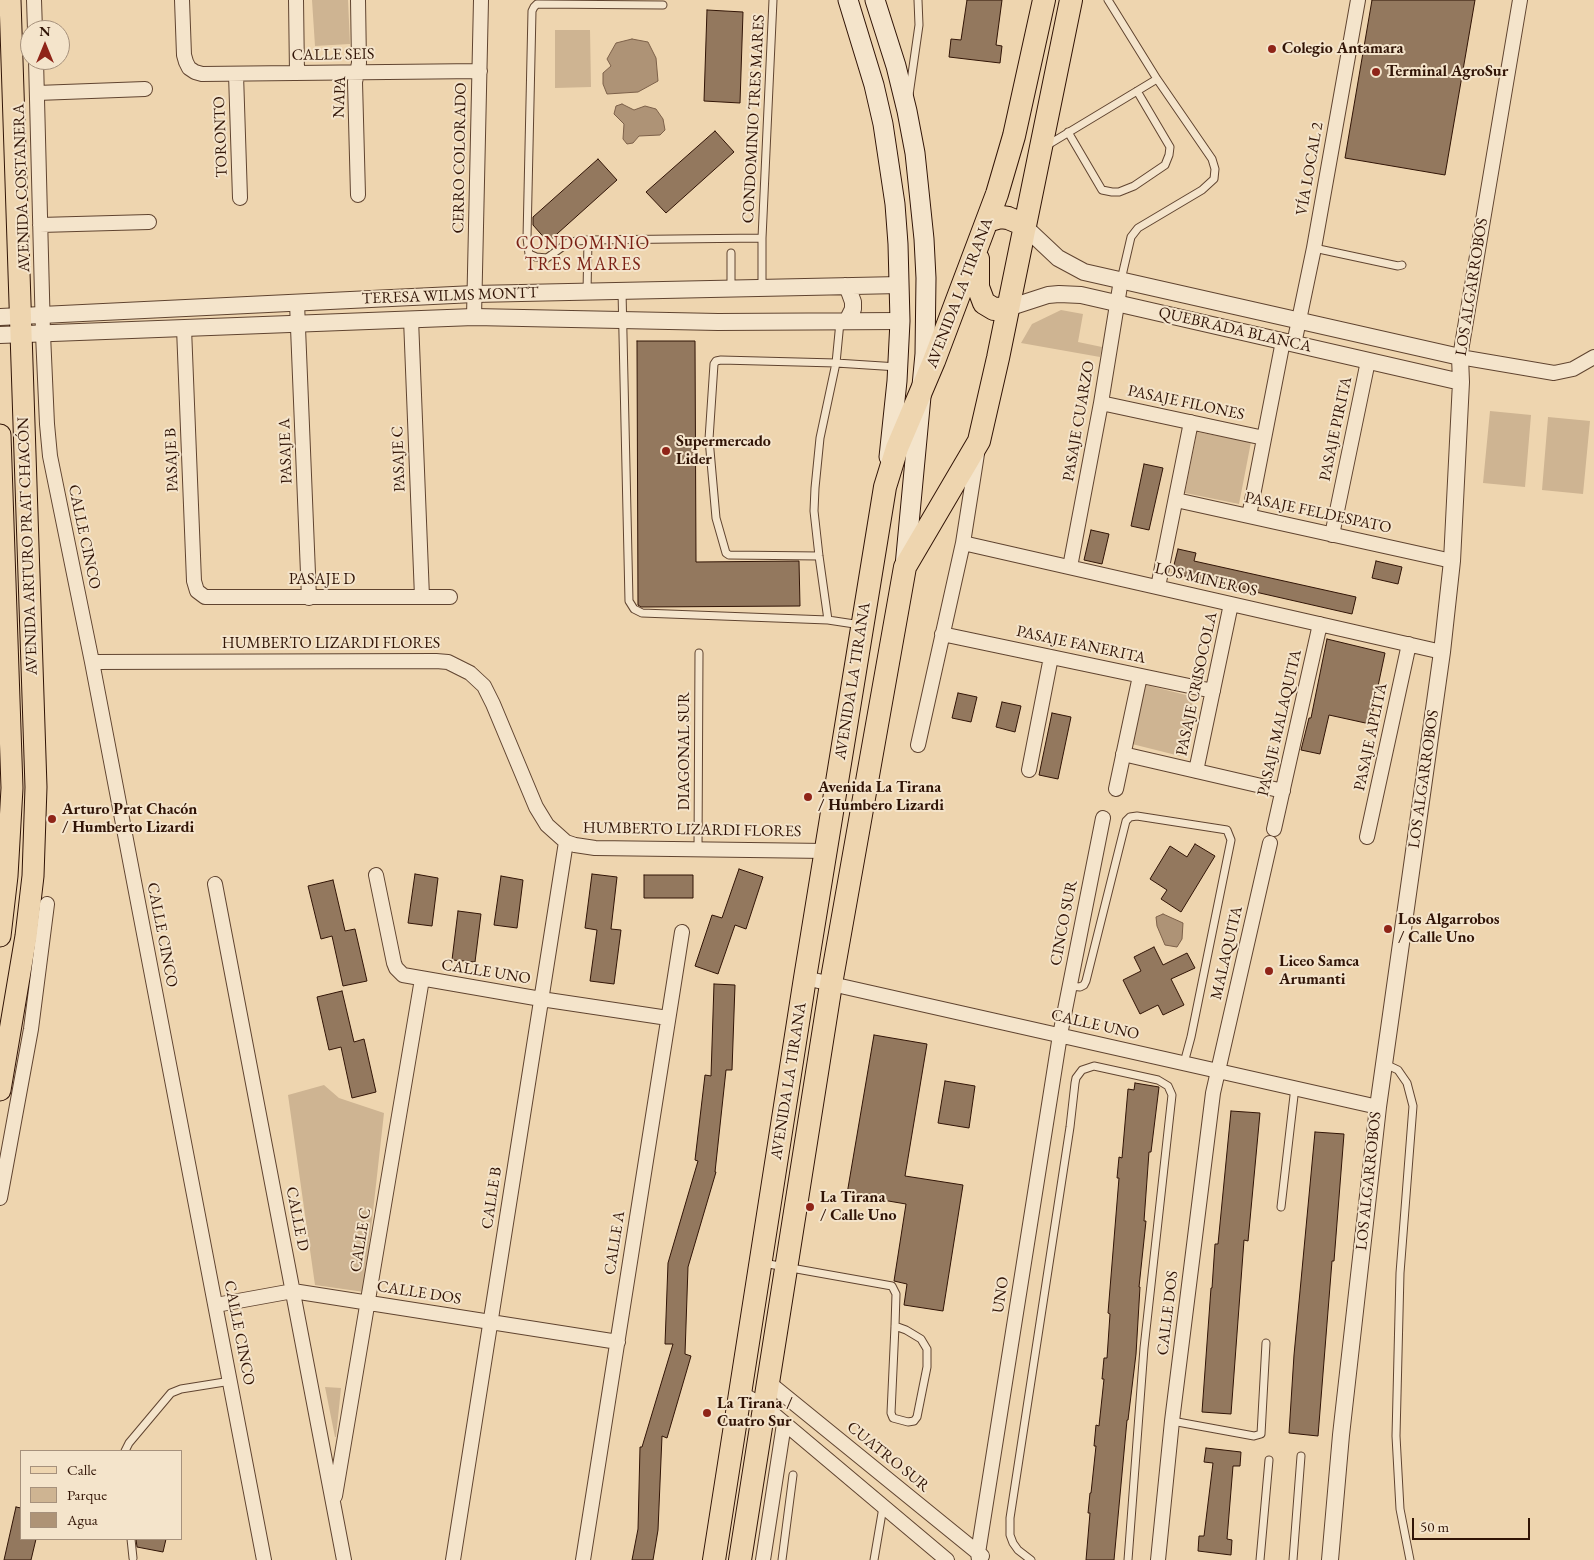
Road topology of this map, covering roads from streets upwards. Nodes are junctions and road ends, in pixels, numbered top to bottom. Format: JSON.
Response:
{"nodes":[{"id":1,"x":10,"y":0,"type":"edge"},
{"id":2,"x":34,"y":0,"type":"edge"},
{"id":3,"x":182,"y":0,"type":"edge"},
{"id":4,"x":296,"y":0,"type":"edge"},
{"id":5,"x":358,"y":0,"type":"edge"},
{"id":6,"x":481,"y":0,"type":"edge"},
{"id":7,"x":848,"y":0,"type":"edge"},
{"id":8,"x":875,"y":0,"type":"edge"},
{"id":9,"x":1044,"y":0,"type":"edge"},
{"id":10,"x":1071,"y":0,"type":"edge"},
{"id":11,"x":1358,"y":0,"type":"edge"},
{"id":12,"x":1520,"y":0,"type":"edge"},
{"id":13,"x":35,"y":20,"type":"edge"},
{"id":14,"x":36,"y":70,"type":"edge"},
{"id":15,"x":480,"y":71,"type":"junction"},
{"id":16,"x":357,"y":72,"type":"junction"},
{"id":17,"x":297,"y":73,"type":"junction"},
{"id":18,"x":236,"y":74,"type":"junction"},
{"id":19,"x":145,"y":89,"type":"dead end"},
{"id":20,"x":37,"y":93,"type":"junction"},
{"id":21,"x":358,"y":195,"type":"dead end"},
{"id":22,"x":240,"y":198,"type":"dead end"},
{"id":23,"x":150,"y":222,"type":"dead end"},
{"id":24,"x":40,"y":225,"type":"junction"},
{"id":25,"x":1025,"y":227,"type":"junction"},
{"id":26,"x":983,"y":231,"type":"junction"},
{"id":27,"x":1121,"y":280,"type":"junction"},
{"id":28,"x":900,"y":285,"type":"junction"},
{"id":29,"x":845,"y":286,"type":"junction"},
{"id":30,"x":474,"y":294,"type":"junction"},
{"id":31,"x":297,"y":303,"type":"junction"},
{"id":32,"x":1117,"y":304,"type":"junction"},
{"id":33,"x":1008,"y":308,"type":"junction"},
{"id":34,"x":43,"y":315,"type":"junction"},
{"id":35,"x":474,"y":317,"type":"junction"},
{"id":36,"x":411,"y":319,"type":"junction"},
{"id":37,"x":1300,"y":320,"type":"junction"},
{"id":38,"x":843,"y":321,"type":"junction"},
{"id":39,"x":900,"y":321,"type":"junction"},
{"id":40,"x":14,"y":322,"type":"edge"},
{"id":41,"x":298,"y":323,"type":"junction"},
{"id":42,"x":184,"y":328,"type":"junction"},
{"id":43,"x":43,"y":334,"type":"junction"},
{"id":44,"x":0,"y":335,"type":"edge"},
{"id":45,"x":1288,"y":343,"type":"junction"},
{"id":46,"x":1460,"y":357,"type":"junction"},
{"id":47,"x":1594,"y":357,"type":"edge"},
{"id":48,"x":1368,"y":361,"type":"junction"},
{"id":49,"x":1462,"y":382,"type":"junction"},
{"id":50,"x":921,"y":393,"type":"junction"},
{"id":51,"x":1101,"y":403,"type":"junction"},
{"id":52,"x":1191,"y":422,"type":"junction"},
{"id":53,"x":0,"y":435,"type":"edge"},
{"id":54,"x":1264,"y":438,"type":"junction"},
{"id":55,"x":979,"y":441,"type":"junction"},
{"id":56,"x":885,"y":487,"type":"junction"},
{"id":57,"x":1176,"y":500,"type":"junction"},
{"id":58,"x":1249,"y":516,"type":"junction"},
{"id":59,"x":1332,"y":534,"type":"junction"},
{"id":60,"x":963,"y":543,"type":"junction"},
{"id":61,"x":2,"y":558,"type":"edge"},
{"id":62,"x":1452,"y":561,"type":"junction"},
{"id":63,"x":905,"y":567,"type":"junction"},
{"id":64,"x":1070,"y":567,"type":"junction"},
{"id":65,"x":1158,"y":587,"type":"junction"},
{"id":66,"x":197,"y":591,"type":"joint"},
{"id":67,"x":422,"y":597,"type":"junction"},
{"id":68,"x":450,"y":597,"type":"dead end"},
{"id":69,"x":310,"y":598,"type":"junction"},
{"id":70,"x":1231,"y":604,"type":"junction"},
{"id":71,"x":1320,"y":624,"type":"junction"},
{"id":72,"x":942,"y":634,"type":"junction"},
{"id":73,"x":1409,"y":644,"type":"junction"},
{"id":74,"x":1442,"y":652,"type":"junction"},
{"id":75,"x":1051,"y":657,"type":"junction"},
{"id":76,"x":92,"y":662,"type":"junction"},
{"id":77,"x":1140,"y":676,"type":"junction"},
{"id":78,"x":1213,"y":691,"type":"junction"},
{"id":79,"x":918,"y":745,"type":"dead end"},
{"id":80,"x":6,"y":747,"type":"edge"},
{"id":81,"x":1123,"y":754,"type":"junction"},
{"id":82,"x":1029,"y":770,"type":"dead end"},
{"id":83,"x":1196,"y":771,"type":"junction"},
{"id":84,"x":1116,"y":789,"type":"dead end"},
{"id":85,"x":1283,"y":790,"type":"junction"},
{"id":86,"x":1103,"y":818,"type":"dead end"},
{"id":87,"x":1272,"y":836,"type":"joint"},
{"id":88,"x":1367,"y":837,"type":"dead end"},
{"id":89,"x":566,"y":842,"type":"junction"},
{"id":90,"x":826,"y":851,"type":"junction"},
{"id":91,"x":376,"y":875,"type":"dead end"},
{"id":92,"x":215,"y":884,"type":"dead end"},
{"id":93,"x":47,"y":904,"type":"dead end"},
{"id":94,"x":2,"y":908,"type":"edge"},
{"id":95,"x":682,"y":932,"type":"dead end"},
{"id":96,"x":0,"y":936,"type":"edge"},
{"id":97,"x":805,"y":978,"type":"junction"},
{"id":98,"x":422,"y":979,"type":"junction"},
{"id":99,"x":831,"y":984,"type":"junction"},
{"id":100,"x":541,"y":999,"type":"junction"},
{"id":101,"x":668,"y":1018,"type":"junction"},
{"id":102,"x":1060,"y":1035,"type":"junction"},
{"id":103,"x":1218,"y":1071,"type":"junction"},
{"id":104,"x":0,"y":1090,"type":"edge"},
{"id":105,"x":1378,"y":1107,"type":"junction"},
{"id":106,"x":0,"y":1198,"type":"edge"},
{"id":107,"x":293,"y":1291,"type":"junction"},
{"id":108,"x":368,"y":1302,"type":"junction"},
{"id":109,"x":216,"y":1305,"type":"junction"},
{"id":110,"x":490,"y":1322,"type":"junction"},
{"id":111,"x":618,"y":1342,"type":"junction"},
{"id":112,"x":768,"y":1382,"type":"junction"},
{"id":113,"x":740,"y":1393,"type":"junction"},
{"id":114,"x":764,"y":1406,"type":"junction"},
{"id":115,"x":784,"y":1424,"type":"junction"},
{"id":116,"x":334,"y":1506,"type":"junction"},
{"id":117,"x":981,"y":1558,"type":"edge"},
{"id":118,"x":264,"y":1560,"type":"edge"},
{"id":119,"x":344,"y":1560,"type":"edge"},
{"id":120,"x":453,"y":1560,"type":"edge"},
{"id":121,"x":583,"y":1560,"type":"edge"},
{"id":122,"x":714,"y":1560,"type":"edge"},
{"id":123,"x":740,"y":1560,"type":"edge"},
{"id":124,"x":763,"y":1560,"type":"edge"},
{"id":125,"x":947,"y":1560,"type":"edge"},
{"id":126,"x":1158,"y":1560,"type":"edge"},
{"id":127,"x":1330,"y":1560,"type":"edge"}],
"edges":[{"from":1,"to":40,"type":"main road","name":"AVENIDA ARTURO PRAT CHACÓN"},
{"from":2,"to":13,"type":"street"},
{"from":3,"to":18,"type":"street","name":"CALLE SEIS"},
{"from":4,"to":17,"type":"street"},
{"from":5,"to":16,"type":"street","name":"NAPA"},
{"from":6,"to":15,"type":"street","name":"CERRO COLORADO"},
{"from":7,"to":28,"type":"main road"},
{"from":8,"to":50,"type":"main road"},
{"from":9,"to":26,"type":"highway","name":"AVENIDA LA TIRANA"},
{"from":10,"to":25,"type":"highway","name":"AVENIDA LA TIRANA"},
{"from":11,"to":37,"type":"street","name":"VÍA LOCAL 2"},
{"from":12,"to":46,"type":"street","name":"LOS ALGARROBOS"},
{"from":14,"to":20,"type":"street","name":"AVENIDA COSTANERA"},
{"from":15,"to":16,"type":"street","name":"CALLE SEIS"},
{"from":15,"to":30,"type":"street","name":"CERRO COLORADO"},
{"from":16,"to":17,"type":"street","name":"CALLE SEIS"},
{"from":16,"to":21,"type":"street","name":"NAPA"},
{"from":17,"to":18,"type":"street","name":"CALLE SEIS"},
{"from":18,"to":22,"type":"street","name":"TORONTO"},
{"from":19,"to":20,"type":"street"},
{"from":20,"to":24,"type":"street","name":"AVENIDA COSTANERA"},
{"from":23,"to":24,"type":"street"},
{"from":24,"to":34,"type":"street","name":"AVENIDA COSTANERA"},
{"from":25,"to":26,"type":"highway"},
{"from":25,"to":27,"type":"street","name":"QUEBRADA BLANCA"},
{"from":25,"to":33,"type":"highway","name":"AVENIDA LA TIRANA"},
{"from":26,"to":33,"type":"highway"},
{"from":26,"to":50,"type":"highway","name":"AVENIDA LA TIRANA"},
{"from":27,"to":32,"type":"street","name":"PASAJE CUARZO"},
{"from":27,"to":37,"type":"street","name":"QUEBRADA BLANCA"},
{"from":28,"to":29,"type":"street","name":"TERESA WILMS MONTT"},
{"from":28,"to":39,"type":"main road"},
{"from":29,"to":30,"type":"street","name":"TERESA WILMS MONTT"},
{"from":29,"to":38,"type":"street"},
{"from":30,"to":31,"type":"street","name":"TERESA WILMS MONTT"},
{"from":30,"to":35,"type":"street","name":"CERRO COLORADO"},
{"from":31,"to":34,"type":"street","name":"TERESA WILMS MONTT"},
{"from":31,"to":41,"type":"street","name":"PASAJE A"},
{"from":32,"to":33,"type":"street","name":"QUEBRADA BLANCA"},
{"from":32,"to":45,"type":"street","name":"QUEBRADA BLANCA"},
{"from":32,"to":51,"type":"street","name":"PASAJE CUARZO"},
{"from":33,"to":55,"type":"highway","name":"AVENIDA LA TIRANA"},
{"from":34,"to":40,"type":"street","name":"TERESA WILMS MONTT"},
{"from":34,"to":43,"type":"street","name":"CALLE CINCO"},
{"from":35,"to":36,"type":"street","name":"TERESA WILMS MONTT"},
{"from":35,"to":38,"type":"street","name":"TERESA WILMS MONTT"},
{"from":36,"to":41,"type":"street","name":"TERESA WILMS MONTT"},
{"from":36,"to":67,"type":"street","name":"PASAJE C"},
{"from":37,"to":45,"type":"street","name":"VÍA LOCAL 2"},
{"from":37,"to":46,"type":"street","name":"QUEBRADA BLANCA"},
{"from":38,"to":39,"type":"street","name":"TERESA WILMS MONTT"},
{"from":39,"to":56,"type":"main road"},
{"from":40,"to":43,"type":"street","name":"TERESA WILMS MONTT"},
{"from":40,"to":44,"type":"street","name":"TERESA WILMS MONTT"},
{"from":40,"to":104,"type":"main road","name":"AVENIDA ARTURO PRAT CHACÓN"},
{"from":41,"to":42,"type":"street","name":"TERESA WILMS MONTT"},
{"from":41,"to":69,"type":"street","name":"PASAJE A"},
{"from":42,"to":43,"type":"street","name":"TERESA WILMS MONTT"},
{"from":42,"to":66,"type":"street","name":"PASAJE B"},
{"from":43,"to":76,"type":"street","name":"CALLE CINCO"},
{"from":45,"to":48,"type":"street","name":"QUEBRADA BLANCA"},
{"from":45,"to":54,"type":"street","name":"VÍA LOCAL 2"},
{"from":46,"to":47,"type":"street"},
{"from":46,"to":49,"type":"street","name":"LOS ALGARROBOS"},
{"from":48,"to":49,"type":"street","name":"QUEBRADA BLANCA"},
{"from":48,"to":59,"type":"street","name":"PASAJE PIRITA"},
{"from":49,"to":62,"type":"street","name":"LOS ALGARROBOS"},
{"from":50,"to":56,"type":"highway","name":"AVENIDA LA TIRANA"},
{"from":50,"to":63,"type":"main road"},
{"from":51,"to":52,"type":"street","name":"PASAJE FILONES"},
{"from":51,"to":64,"type":"street","name":"PASAJE CUARZO"},
{"from":52,"to":54,"type":"street","name":"PASAJE FILONES"},
{"from":52,"to":57,"type":"street"},
{"from":53,"to":61,"type":"main road","name":"AVENIDA ARTURO PRAT CHACÓN"},
{"from":54,"to":58,"type":"street","name":"VÍA LOCAL 2"},
{"from":55,"to":60,"type":"street","name":"AVENIDA LA TIRANA"},
{"from":55,"to":63,"type":"highway","name":"AVENIDA LA TIRANA"},
{"from":56,"to":90,"type":"highway","name":"AVENIDA LA TIRANA"},
{"from":57,"to":58,"type":"street","name":"PASAJE FELDESPATO"},
{"from":57,"to":65,"type":"street"},
{"from":58,"to":59,"type":"street","name":"PASAJE FELDESPATO"},
{"from":59,"to":62,"type":"street","name":"PASAJE FELDESPATO"},
{"from":60,"to":64,"type":"street","name":"LOS MINEROS"},
{"from":60,"to":72,"type":"street","name":"AVENIDA LA TIRANA"},
{"from":61,"to":80,"type":"main road","name":"AVENIDA ARTURO PRAT CHACÓN"},
{"from":62,"to":74,"type":"street","name":"LOS ALGARROBOS"},
{"from":63,"to":99,"type":"highway","name":"AVENIDA LA TIRANA"},
{"from":64,"to":65,"type":"street","name":"LOS MINEROS"},
{"from":65,"to":70,"type":"street","name":"LOS MINEROS"},
{"from":66,"to":69,"type":"street","name":"PASAJE D"},
{"from":67,"to":68,"type":"street","name":"PASAJE D"},
{"from":67,"to":69,"type":"street","name":"PASAJE D"},
{"from":70,"to":71,"type":"street","name":"LOS MINEROS"},
{"from":70,"to":78,"type":"street","name":"PASAJE CRISOCOLA"},
{"from":71,"to":73,"type":"street","name":"LOS MINEROS"},
{"from":71,"to":85,"type":"street","name":"PASAJE MALAQUITA"},
{"from":72,"to":75,"type":"street","name":"PASAJE FANERITA"},
{"from":72,"to":79,"type":"street","name":"AVENIDA LA TIRANA"},
{"from":73,"to":74,"type":"street","name":"LOS MINEROS"},
{"from":73,"to":88,"type":"street","name":"PASAJE APLITA"},
{"from":74,"to":105,"type":"street","name":"LOS ALGARROBOS"},
{"from":75,"to":77,"type":"street","name":"PASAJE FANERITA"},
{"from":75,"to":82,"type":"street"},
{"from":76,"to":89,"type":"street","name":"HUMBERTO LIZARDI FLORES"},
{"from":76,"to":109,"type":"street","name":"CALLE CINCO"},
{"from":77,"to":78,"type":"street","name":"PASAJE FANERITA"},
{"from":77,"to":81,"type":"street"},
{"from":78,"to":83,"type":"street","name":"PASAJE CRISOCOLA"},
{"from":80,"to":94,"type":"main road","name":"AVENIDA ARTURO PRAT CHACÓN"},
{"from":81,"to":83,"type":"street"},
{"from":81,"to":84,"type":"street"},
{"from":83,"to":85,"type":"street"},
{"from":85,"to":87,"type":"street","name":"PASAJE MALAQUITA"},
{"from":86,"to":102,"type":"street","name":"CINCO SUR"},
{"from":87,"to":103,"type":"street","name":"MALAQUITA"},
{"from":89,"to":90,"type":"street","name":"HUMBERTO LIZARDI FLORES"},
{"from":89,"to":100,"type":"street","name":"CALLE B"},
{"from":90,"to":97,"type":"highway","name":"AVENIDA LA TIRANA"},
{"from":91,"to":98,"type":"street","name":"CALLE UNO"},
{"from":92,"to":107,"type":"street","name":"CALLE D"},
{"from":93,"to":106,"type":"street"},
{"from":94,"to":96,"type":"main road","name":"AVENIDA ARTURO PRAT CHACÓN"},
{"from":95,"to":101,"type":"street","name":"CALLE A"},
{"from":97,"to":99,"type":"street","name":"CALLE UNO"},
{"from":97,"to":113,"type":"highway","name":"AVENIDA LA TIRANA"},
{"from":98,"to":100,"type":"street","name":"CALLE UNO"},
{"from":98,"to":108,"type":"street","name":"CALLE C"},
{"from":99,"to":102,"type":"street","name":"CALLE UNO"},
{"from":99,"to":112,"type":"highway","name":"AVENIDA LA TIRANA"},
{"from":100,"to":101,"type":"street","name":"CALLE UNO"},
{"from":100,"to":110,"type":"street","name":"CALLE B"},
{"from":101,"to":111,"type":"street","name":"CALLE A"},
{"from":102,"to":103,"type":"street","name":"CALLE UNO"},
{"from":102,"to":117,"type":"street","name":"UNO"},
{"from":103,"to":105,"type":"street","name":"CALLE UNO"},
{"from":103,"to":126,"type":"street","name":"CALLE DOS"},
{"from":105,"to":127,"type":"street","name":"LOS ALGARROBOS"},
{"from":107,"to":108,"type":"street","name":"CALLE DOS"},
{"from":107,"to":109,"type":"street","name":"CALLE DOS"},
{"from":107,"to":116,"type":"street","name":"CALLE D"},
{"from":108,"to":110,"type":"street","name":"CALLE DOS"},
{"from":108,"to":116,"type":"street","name":"CALLE C"},
{"from":109,"to":118,"type":"street","name":"CALLE CINCO"},
{"from":110,"to":111,"type":"street","name":"CALLE DOS"},
{"from":110,"to":120,"type":"street","name":"CALLE B"},
{"from":111,"to":121,"type":"street","name":"CALLE A"},
{"from":112,"to":114,"type":"highway","name":"AVENIDA LA TIRANA"},
{"from":112,"to":117,"type":"street","name":"CUATRO SUR"},
{"from":113,"to":114,"type":"street"},
{"from":113,"to":122,"type":"highway","name":"AVENIDA LA TIRANA"},
{"from":114,"to":115,"type":"street"},
{"from":114,"to":123,"type":"highway","name":"AVENIDA LA TIRANA"},
{"from":115,"to":124,"type":"street"},
{"from":115,"to":125,"type":"street"},
{"from":116,"to":119,"type":"street","name":"CALLE D"}]}
